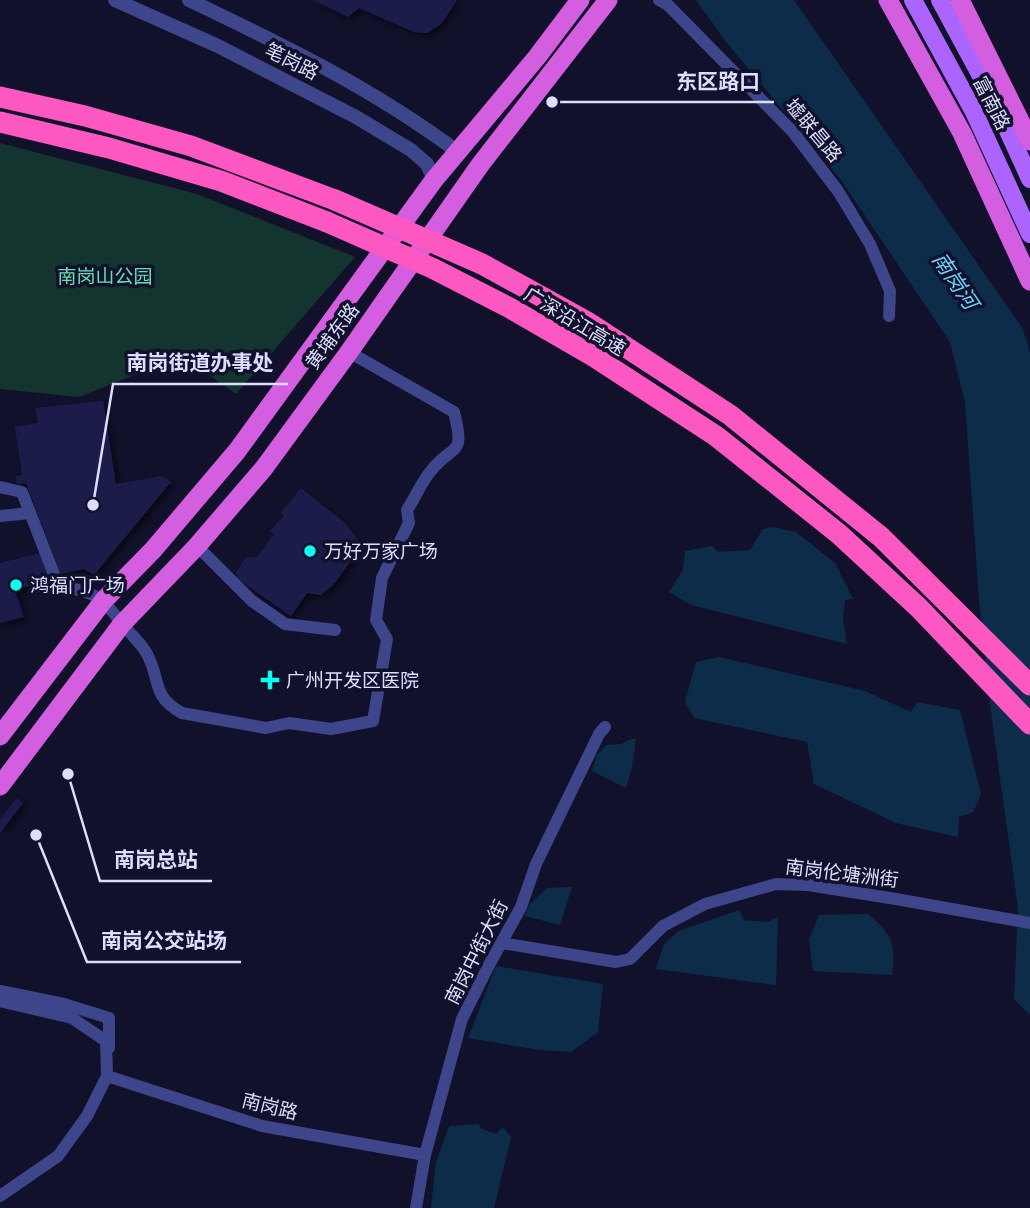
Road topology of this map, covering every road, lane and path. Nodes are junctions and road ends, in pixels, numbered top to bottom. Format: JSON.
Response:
{"nodes":[{"id":1,"x":115,"y":0,"type":"edge"},
{"id":2,"x":189,"y":0,"type":"edge"},
{"id":3,"x":580,"y":0,"type":"edge"},
{"id":4,"x":608,"y":0,"type":"edge"},
{"id":5,"x":659,"y":0,"type":"edge"},
{"id":6,"x":888,"y":0,"type":"edge"},
{"id":7,"x":913,"y":0,"type":"edge"},
{"id":8,"x":949,"y":4,"type":"edge"},
{"id":9,"x":0,"y":97,"type":"edge"},
{"id":10,"x":0,"y":122,"type":"edge"},
{"id":11,"x":1030,"y":141,"type":"edge"},
{"id":12,"x":458,"y":152,"type":"junction"},
{"id":13,"x":1030,"y":178,"type":"edge"},
{"id":14,"x":434,"y":180,"type":"junction"},
{"id":15,"x":1030,"y":234,"type":"edge"},
{"id":16,"x":1030,"y":281,"type":"edge"},
{"id":17,"x":889,"y":316,"type":"dead end"},
{"id":18,"x":349,"y":352,"type":"junction"},
{"id":19,"x":0,"y":487,"type":"edge"},
{"id":20,"x":30,"y":513,"type":"junction"},
{"id":21,"x":0,"y":516,"type":"edge"},
{"id":22,"x":197,"y":546,"type":"junction"},
{"id":23,"x":104,"y":600,"type":"junction"},
{"id":24,"x":122,"y":624,"type":"junction"},
{"id":25,"x":335,"y":629,"type":"dead end"},
{"id":26,"x":1030,"y":685,"type":"edge"},
{"id":27,"x":1030,"y":724,"type":"edge"},
{"id":28,"x":605,"y":727,"type":"dead end"},
{"id":29,"x":0,"y":736,"type":"edge"},
{"id":30,"x":0,"y":786,"type":"edge"},
{"id":31,"x":1030,"y":923,"type":"edge"},
{"id":32,"x":502,"y":943,"type":"junction"},
{"id":33,"x":0,"y":991,"type":"edge"},
{"id":34,"x":0,"y":1001,"type":"edge"},
{"id":35,"x":109,"y":1076,"type":"junction"},
{"id":36,"x":425,"y":1155,"type":"junction"},
{"id":37,"x":0,"y":1196,"type":"edge"},
{"id":38,"x":416,"y":1208,"type":"edge"}],
"edges":[{"from":1,"to":14,"type":"street","name":"笔岗路"},
{"from":2,"to":12,"type":"street","name":"笔岗路"},
{"from":3,"to":12,"type":"highway","name":"黄埔东路"},
{"from":4,"to":18,"type":"highway","name":"黄埔东路"},
{"from":5,"to":17,"type":"street","name":"墟联昌路"},
{"from":6,"to":16,"type":"highway"},
{"from":7,"to":15,"type":"main road","name":"富南路"},
{"from":8,"to":11,"type":"highway"},
{"from":8,"to":13,"type":"main road","name":"富南路"},
{"from":9,"to":26,"type":"highway","name":"广深沿江高速","bridge":true},
{"from":10,"to":27,"type":"highway","name":"广深沿江高速","bridge":true},
{"from":12,"to":14,"type":"highway","name":"黄埔东路"},
{"from":14,"to":23,"type":"highway","name":"黄埔东路"},
{"from":18,"to":22,"type":"highway","name":"黄埔东路"},
{"from":18,"to":24,"type":"street"},
{"from":19,"to":20,"type":"street"},
{"from":20,"to":21,"type":"street"},
{"from":20,"to":23,"type":"street"},
{"from":22,"to":24,"type":"highway","name":"黄埔东路"},
{"from":22,"to":25,"type":"street"},
{"from":23,"to":24,"type":"street"},
{"from":23,"to":29,"type":"highway","name":"黄埔东路"},
{"from":24,"to":30,"type":"highway","name":"黄埔东路"},
{"from":28,"to":32,"type":"street","name":"南岗中街大街"},
{"from":31,"to":32,"type":"street","name":"南岗伦塘洲街"},
{"from":32,"to":36,"type":"street","name":"南岗中街大街"},
{"from":33,"to":35,"type":"street"},
{"from":34,"to":35,"type":"street"},
{"from":35,"to":36,"type":"street","name":"南岗路"},
{"from":35,"to":37,"type":"street"},
{"from":36,"to":38,"type":"street","name":"南岗中街大街"}]}
